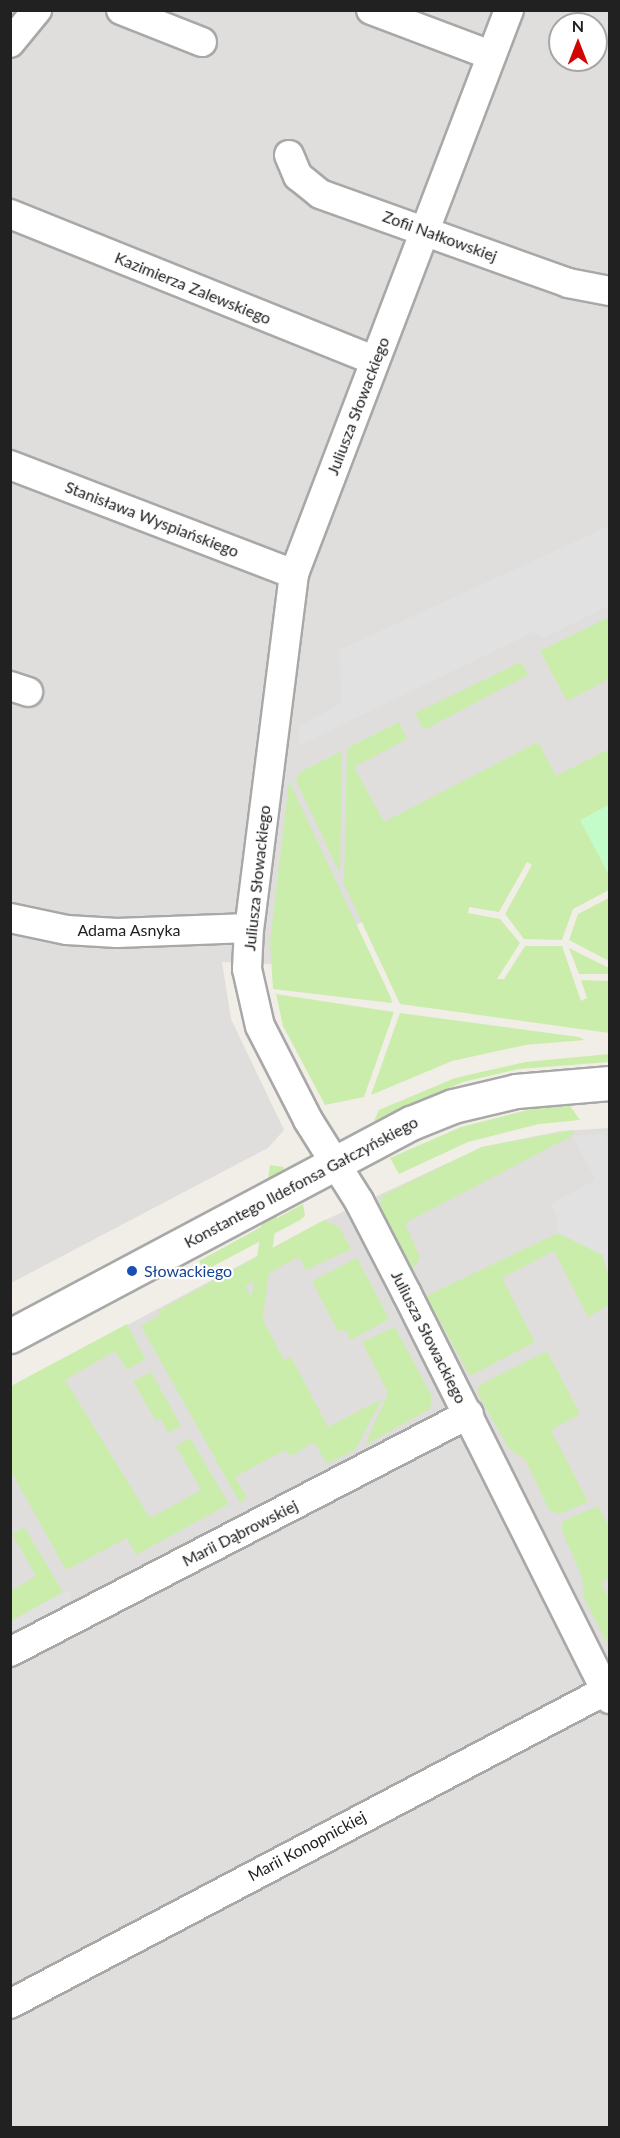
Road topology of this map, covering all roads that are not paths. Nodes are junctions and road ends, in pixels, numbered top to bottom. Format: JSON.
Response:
{"nodes":[{"id":1,"x":37,"y":10,"type":"edge"},
{"id":2,"x":121,"y":10,"type":"edge"},
{"id":3,"x":371,"y":10,"type":"edge"},
{"id":4,"x":509,"y":10,"type":"edge"},
{"id":5,"x":202,"y":42,"type":"dead end"},
{"id":6,"x":10,"y":43,"type":"edge"},
{"id":7,"x":491,"y":55,"type":"junction"},
{"id":8,"x":290,"y":155,"type":"dead end"},
{"id":9,"x":10,"y":214,"type":"edge"},
{"id":10,"x":426,"y":230,"type":"junction"},
{"id":11,"x":609,"y":291,"type":"edge"},
{"id":12,"x":375,"y":361,"type":"junction"},
{"id":13,"x":10,"y":465,"type":"edge"},
{"id":14,"x":294,"y":574,"type":"junction"},
{"id":15,"x":10,"y":918,"type":"edge"},
{"id":16,"x":249,"y":928,"type":"junction"},
{"id":17,"x":609,"y":1083,"type":"edge"},
{"id":18,"x":334,"y":1162,"type":"junction"},
{"id":19,"x":10,"y":1336,"type":"edge"},
{"id":20,"x":469,"y":1414,"type":"junction"},
{"id":21,"x":10,"y":1652,"type":"edge"},
{"id":22,"x":607,"y":1695,"type":"edge"},
{"id":23,"x":10,"y":2004,"type":"edge"}],
"edges":[{"from":1,"to":6,"type":"street"},
{"from":2,"to":5,"type":"street"},
{"from":3,"to":7,"type":"street"},
{"from":4,"to":7,"type":"street","name":"Juliusza Słowackiego"},
{"from":7,"to":10,"type":"street","name":"Juliusza Słowackiego"},
{"from":8,"to":10,"type":"street","name":"Zofii Nałkowskiej"},
{"from":9,"to":12,"type":"street","name":"Kazimierza Zalewskiego"},
{"from":10,"to":11,"type":"street","name":"Zofii Nałkowskiej"},
{"from":10,"to":12,"type":"street","name":"Juliusza Słowackiego"},
{"from":12,"to":14,"type":"street","name":"Juliusza Słowackiego"},
{"from":13,"to":14,"type":"street","name":"Stanisława Wyspiańskiego"},
{"from":14,"to":16,"type":"street","name":"Juliusza Słowackiego"},
{"from":15,"to":16,"type":"street","name":"Adama Asnyka"},
{"from":16,"to":18,"type":"street","name":"Juliusza Słowackiego"},
{"from":17,"to":18,"type":"street","name":"Konstantego Ildefonsa Gałczyńskiego"},
{"from":18,"to":19,"type":"street","name":"Konstantego Ildefonsa Gałczyńskiego"},
{"from":18,"to":20,"type":"street","name":"Juliusza Słowackiego"},
{"from":20,"to":21,"type":"street","name":"Marii Dąbrowskiej"},
{"from":20,"to":22,"type":"street","name":"Juliusza Słowackiego"},
{"from":22,"to":23,"type":"street","name":"Marii Konopnickiej"}]}
